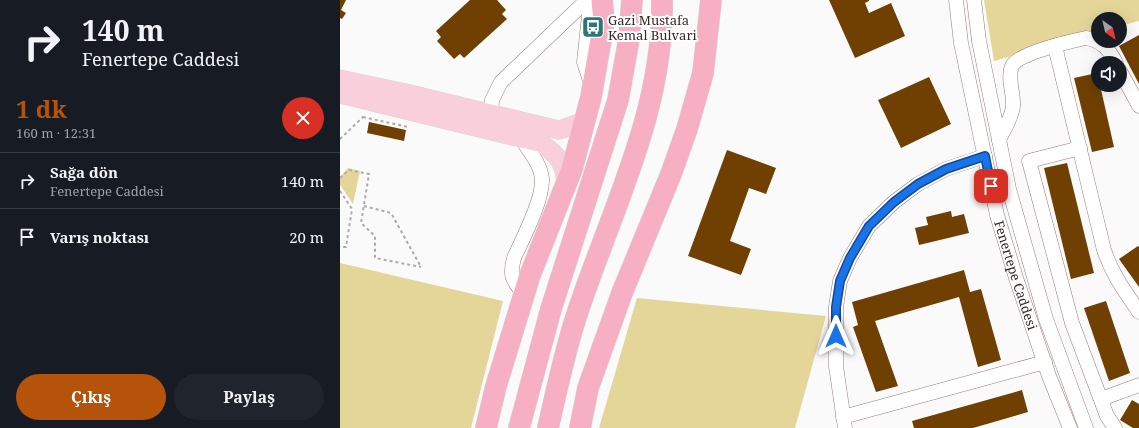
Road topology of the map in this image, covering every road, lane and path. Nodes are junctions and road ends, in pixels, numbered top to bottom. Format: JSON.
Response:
{"nodes":[{"id":1,"x":587,"y":0,"type":"edge"},
{"id":2,"x":602,"y":0,"type":"edge"},
{"id":3,"x":632,"y":0,"type":"edge"},
{"id":4,"x":662,"y":0,"type":"edge"},
{"id":5,"x":711,"y":0,"type":"edge"},
{"id":6,"x":956,"y":0,"type":"edge"},
{"id":7,"x":974,"y":0,"type":"edge"},
{"id":8,"x":979,"y":41,"type":"junction"},
{"id":9,"x":961,"y":42,"type":"junction"},
{"id":10,"x":1055,"y":46,"type":"junction"},
{"id":11,"x":1112,"y":56,"type":"edge"},
{"id":12,"x":340,"y":79,"type":"edge"},
{"id":13,"x":1127,"y":84,"type":"edge"},
{"id":14,"x":593,"y":88,"type":"junction"},
{"id":15,"x":340,"y":94,"type":"edge"},
{"id":16,"x":1139,"y":106,"type":"edge"},
{"id":17,"x":361,"y":112,"type":"dead end"},
{"id":18,"x":491,"y":113,"type":"junction"},
{"id":19,"x":362,"y":117,"type":"junction"},
{"id":20,"x":585,"y":121,"type":"junction"},
{"id":21,"x":412,"y":128,"type":"dead end"},
{"id":22,"x":521,"y":138,"type":"junction"},
{"id":23,"x":340,"y":139,"type":"edge"},
{"id":24,"x":999,"y":140,"type":"junction"},
{"id":25,"x":1080,"y":148,"type":"junction"},
{"id":26,"x":985,"y":156,"type":"junction"},
{"id":27,"x":340,"y":178,"type":"edge"},
{"id":28,"x":566,"y":183,"type":"junction"},
{"id":29,"x":340,"y":191,"type":"edge"},
{"id":30,"x":363,"y":206,"type":"junction"},
{"id":31,"x":340,"y":247,"type":"edge"},
{"id":32,"x":524,"y":295,"type":"junction"},
{"id":33,"x":1139,"y":312,"type":"edge"},
{"id":34,"x":1044,"y":362,"type":"junction"},
{"id":35,"x":1139,"y":385,"type":"edge"},
{"id":36,"x":1101,"y":399,"type":"junction"},
{"id":37,"x":844,"y":422,"type":"edge"},
{"id":38,"x":486,"y":428,"type":"edge"},
{"id":39,"x":519,"y":428,"type":"edge"},
{"id":40,"x":548,"y":428,"type":"edge"},
{"id":41,"x":580,"y":428,"type":"edge"},
{"id":42,"x":1070,"y":428,"type":"edge"},
{"id":43,"x":1086,"y":428,"type":"edge"},
{"id":44,"x":1116,"y":428,"type":"edge"}],
"edges":[{"from":1,"to":14,"type":"street"},
{"from":1,"to":18,"type":"street"},
{"from":2,"to":14,"type":"highway"},
{"from":3,"to":39,"type":"highway"},
{"from":4,"to":40,"type":"highway"},
{"from":5,"to":41,"type":"highway"},
{"from":6,"to":9,"type":"street","name":"Fenertepe Caddesi"},
{"from":7,"to":8,"type":"street","name":"Fenertepe Caddesi"},
{"from":8,"to":9,"type":"street"},
{"from":8,"to":24,"type":"street","name":"Fenertepe Caddesi"},
{"from":9,"to":26,"type":"street","name":"Fenertepe Caddesi"},
{"from":10,"to":11,"type":"street"},
{"from":10,"to":24,"type":"street"},
{"from":10,"to":25,"type":"street"},
{"from":12,"to":18,"type":"main road"},
{"from":13,"to":16,"type":"street"},
{"from":14,"to":20,"type":"highway"},
{"from":15,"to":22,"type":"main road"},
{"from":17,"to":19,"type":"path"},
{"from":18,"to":20,"type":"main road"},
{"from":19,"to":21,"type":"path"},
{"from":19,"to":23,"type":"path"},
{"from":20,"to":28,"type":"highway"},
{"from":22,"to":28,"type":"main road"},
{"from":22,"to":32,"type":"street"},
{"from":24,"to":43,"type":"street","name":"Fenertepe Caddesi"},
{"from":25,"to":33,"type":"street"},
{"from":25,"to":36,"type":"street"},
{"from":26,"to":34,"type":"street","name":"Fenertepe Caddesi"},
{"from":26,"to":37,"type":"street"},
{"from":27,"to":30,"type":"path"},
{"from":28,"to":32,"type":"highway"},
{"from":29,"to":31,"type":"path"},
{"from":30,"to":30,"type":"path"},
{"from":32,"to":38,"type":"highway"},
{"from":34,"to":37,"type":"street"},
{"from":34,"to":42,"type":"street","name":"Fenertepe Caddesi"},
{"from":35,"to":36,"type":"street"},
{"from":36,"to":44,"type":"street"}]}
